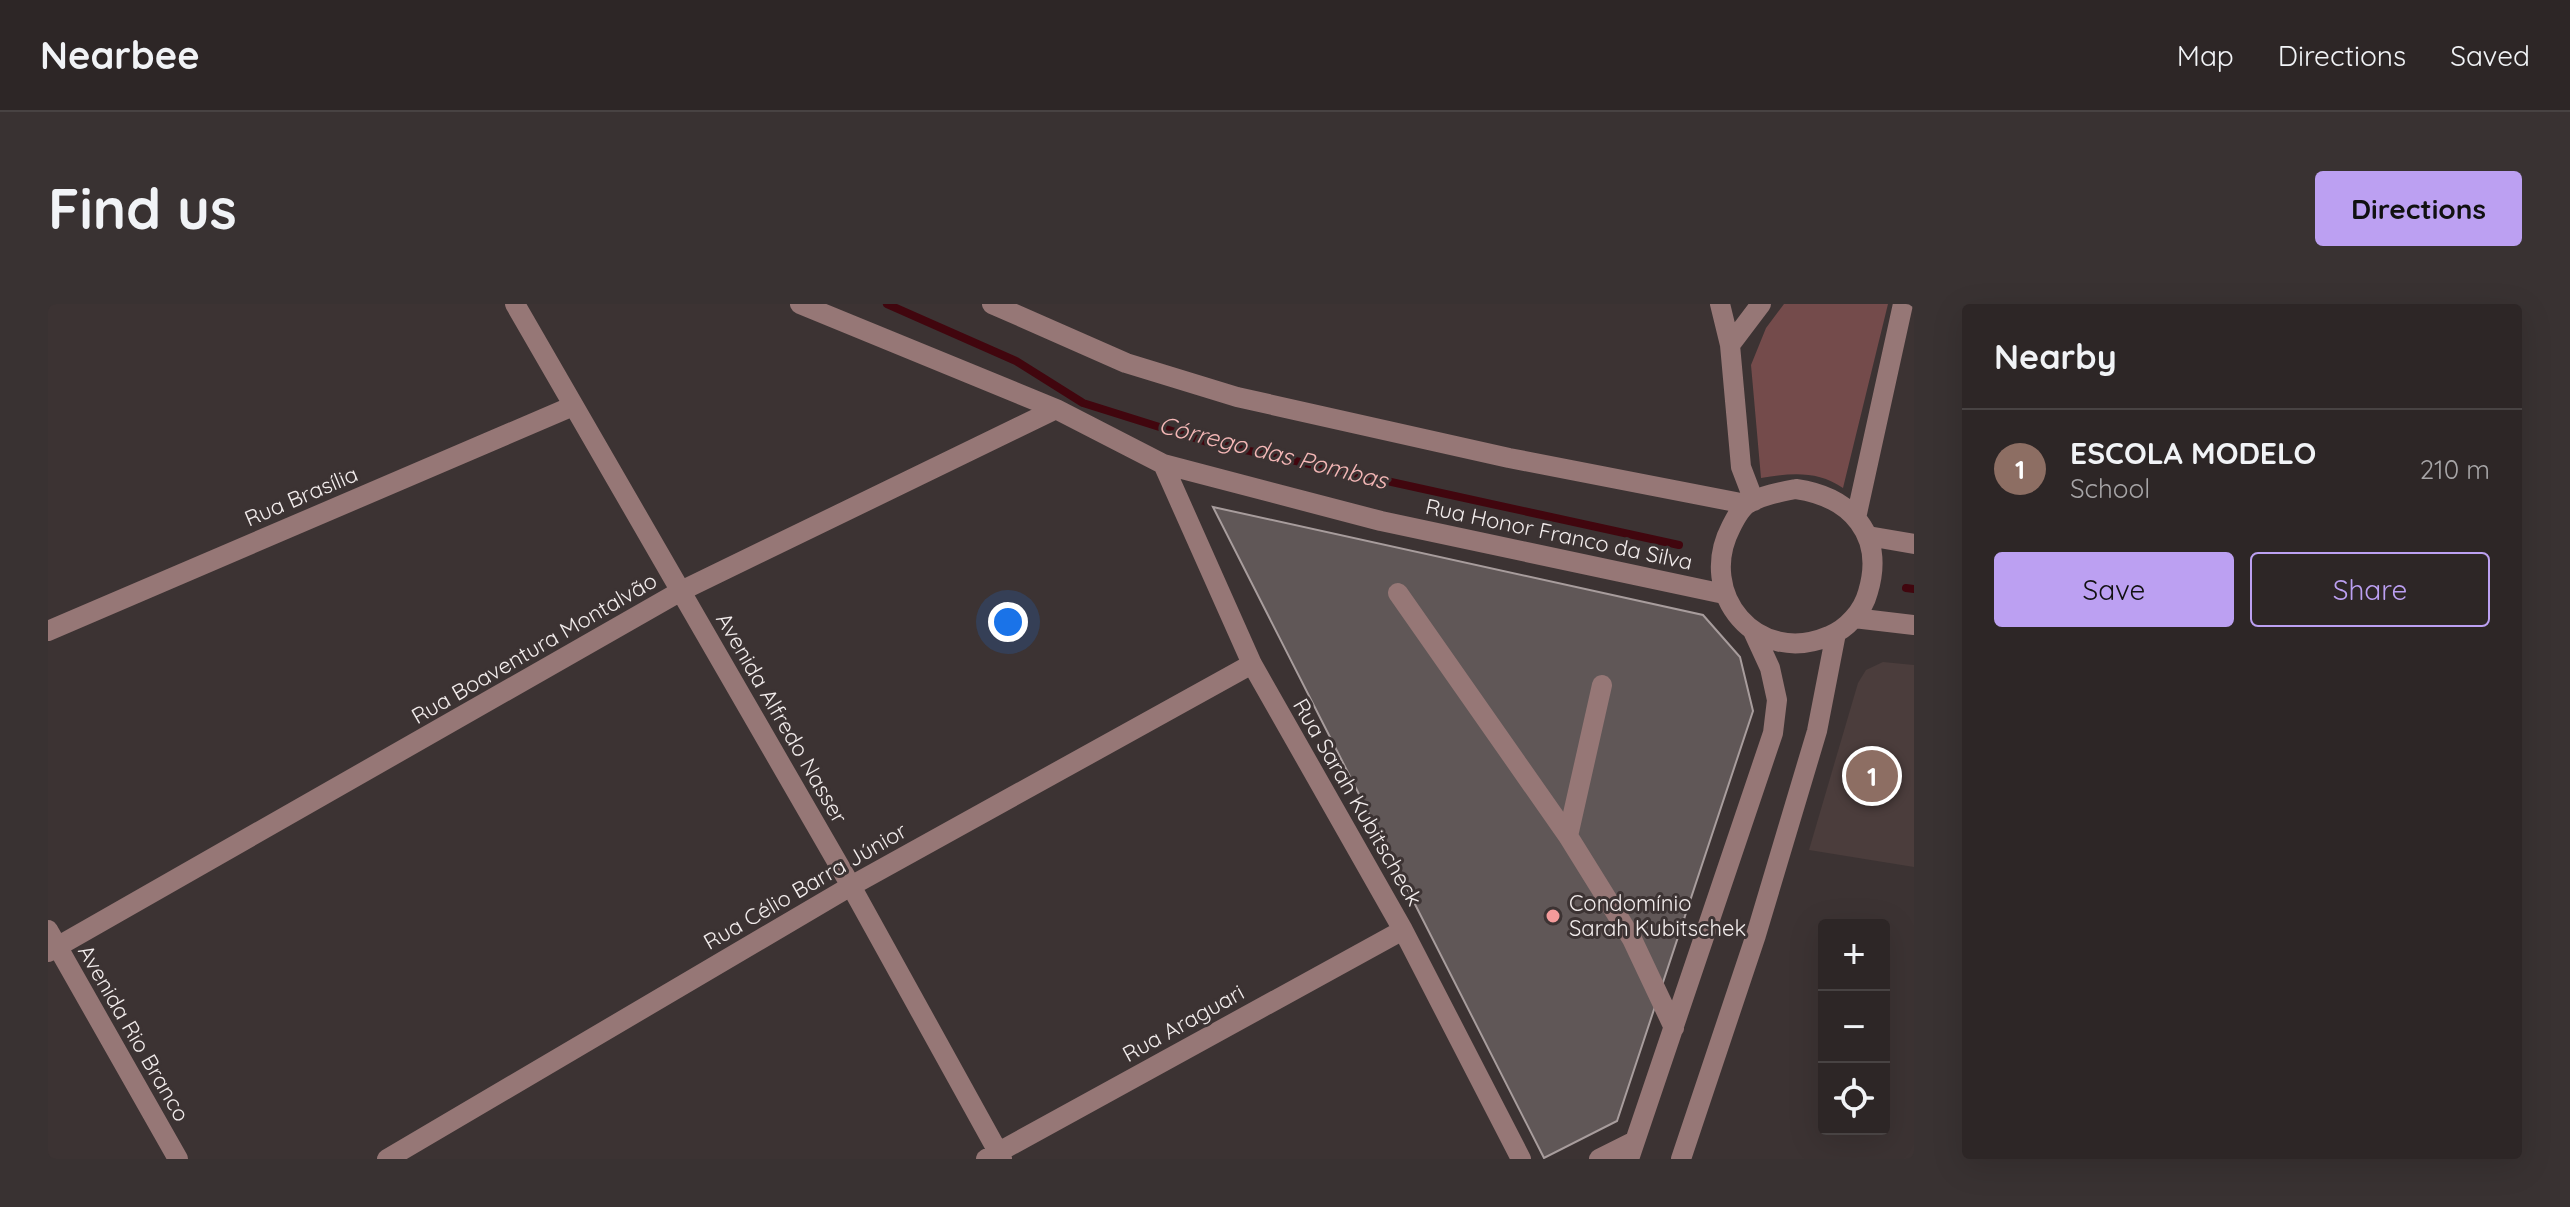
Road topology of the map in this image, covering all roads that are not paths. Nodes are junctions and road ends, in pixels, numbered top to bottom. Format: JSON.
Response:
{"nodes":[{"id":1,"x":515,"y":304,"type":"edge"},
{"id":2,"x":800,"y":304,"type":"edge"},
{"id":3,"x":992,"y":304,"type":"edge"},
{"id":4,"x":1720,"y":304,"type":"edge"},
{"id":5,"x":1761,"y":304,"type":"edge"},
{"id":6,"x":1903,"y":304,"type":"edge"},
{"id":7,"x":1730,"y":345,"type":"junction"},
{"id":8,"x":573,"y":406,"type":"junction"},
{"id":9,"x":1056,"y":409,"type":"junction"},
{"id":10,"x":1163,"y":464,"type":"junction"},
{"id":11,"x":1750,"y":502,"type":"junction"},
{"id":12,"x":1856,"y":518,"type":"junction"},
{"id":13,"x":1868,"y":536,"type":"junction"},
{"id":14,"x":1914,"y":544,"type":"edge"},
{"id":15,"x":681,"y":591,"type":"junction"},
{"id":16,"x":1398,"y":593,"type":"dead end"},
{"id":17,"x":1724,"y":594,"type":"junction"},
{"id":18,"x":1854,"y":618,"type":"junction"},
{"id":19,"x":1914,"y":625,"type":"edge"},
{"id":20,"x":48,"y":631,"type":"edge"},
{"id":21,"x":1753,"y":631,"type":"junction"},
{"id":22,"x":1836,"y":633,"type":"junction"},
{"id":23,"x":1252,"y":664,"type":"junction"},
{"id":24,"x":1602,"y":685,"type":"dead end"},
{"id":25,"x":1568,"y":836,"type":"junction"},
{"id":26,"x":851,"y":886,"type":"junction"},
{"id":27,"x":1403,"y":930,"type":"junction"},
{"id":28,"x":51,"y":943,"type":"edge"},
{"id":29,"x":1674,"y":1028,"type":"junction"},
{"id":30,"x":1632,"y":1150,"type":"edge"},
{"id":31,"x":995,"y":1157,"type":"edge"},
{"id":32,"x":178,"y":1159,"type":"edge"},
{"id":33,"x":387,"y":1159,"type":"edge"},
{"id":34,"x":1521,"y":1159,"type":"edge"},
{"id":35,"x":1599,"y":1159,"type":"edge"},
{"id":36,"x":1682,"y":1159,"type":"edge"}],
"edges":[{"from":1,"to":8,"type":"street","name":"Avenida Alfredo Nasser"},
{"from":2,"to":9,"type":"street","name":"Rua Honor Franco da Silva"},
{"from":3,"to":11,"type":"street"},
{"from":4,"to":7,"type":"street"},
{"from":5,"to":7,"type":"street"},
{"from":6,"to":12,"type":"street"},
{"from":7,"to":11,"type":"street"},
{"from":8,"to":15,"type":"street","name":"Avenida Alfredo Nasser"},
{"from":8,"to":20,"type":"street","name":"Rua Brasília"},
{"from":9,"to":10,"type":"street","name":"Rua Honor Franco da Silva"},
{"from":9,"to":15,"type":"street","name":"Rua Boaventura Montalvão"},
{"from":10,"to":17,"type":"street","name":"Rua Honor Franco da Silva"},
{"from":10,"to":23,"type":"street","name":"Rua Sarah Kubitscheck"},
{"from":11,"to":12,"type":"street"},
{"from":11,"to":17,"type":"street"},
{"from":12,"to":13,"type":"street"},
{"from":13,"to":14,"type":"street"},
{"from":13,"to":18,"type":"street"},
{"from":15,"to":26,"type":"street","name":"Avenida Alfredo Nasser"},
{"from":15,"to":28,"type":"street","name":"Rua Boaventura Montalvão"},
{"from":16,"to":25,"type":"street"},
{"from":17,"to":21,"type":"street"},
{"from":18,"to":19,"type":"street"},
{"from":18,"to":22,"type":"street"},
{"from":21,"to":22,"type":"street"},
{"from":21,"to":29,"type":"street"},
{"from":22,"to":36,"type":"street"},
{"from":23,"to":26,"type":"street","name":"Rua Célio Barra Júnior"},
{"from":23,"to":27,"type":"street","name":"Rua Sarah Kubitscheck"},
{"from":24,"to":25,"type":"street"},
{"from":25,"to":29,"type":"street"},
{"from":26,"to":31,"type":"street","name":"Avenida Alfredo Nasser"},
{"from":26,"to":33,"type":"street","name":"Rua Célio Barra Júnior"},
{"from":27,"to":31,"type":"street","name":"Rua Araguari"},
{"from":27,"to":34,"type":"street","name":"Rua Sarah Kubitscheck"},
{"from":28,"to":32,"type":"street","name":"Avenida Rio Branco"},
{"from":29,"to":30,"type":"street"},
{"from":30,"to":35,"type":"street"}]}
